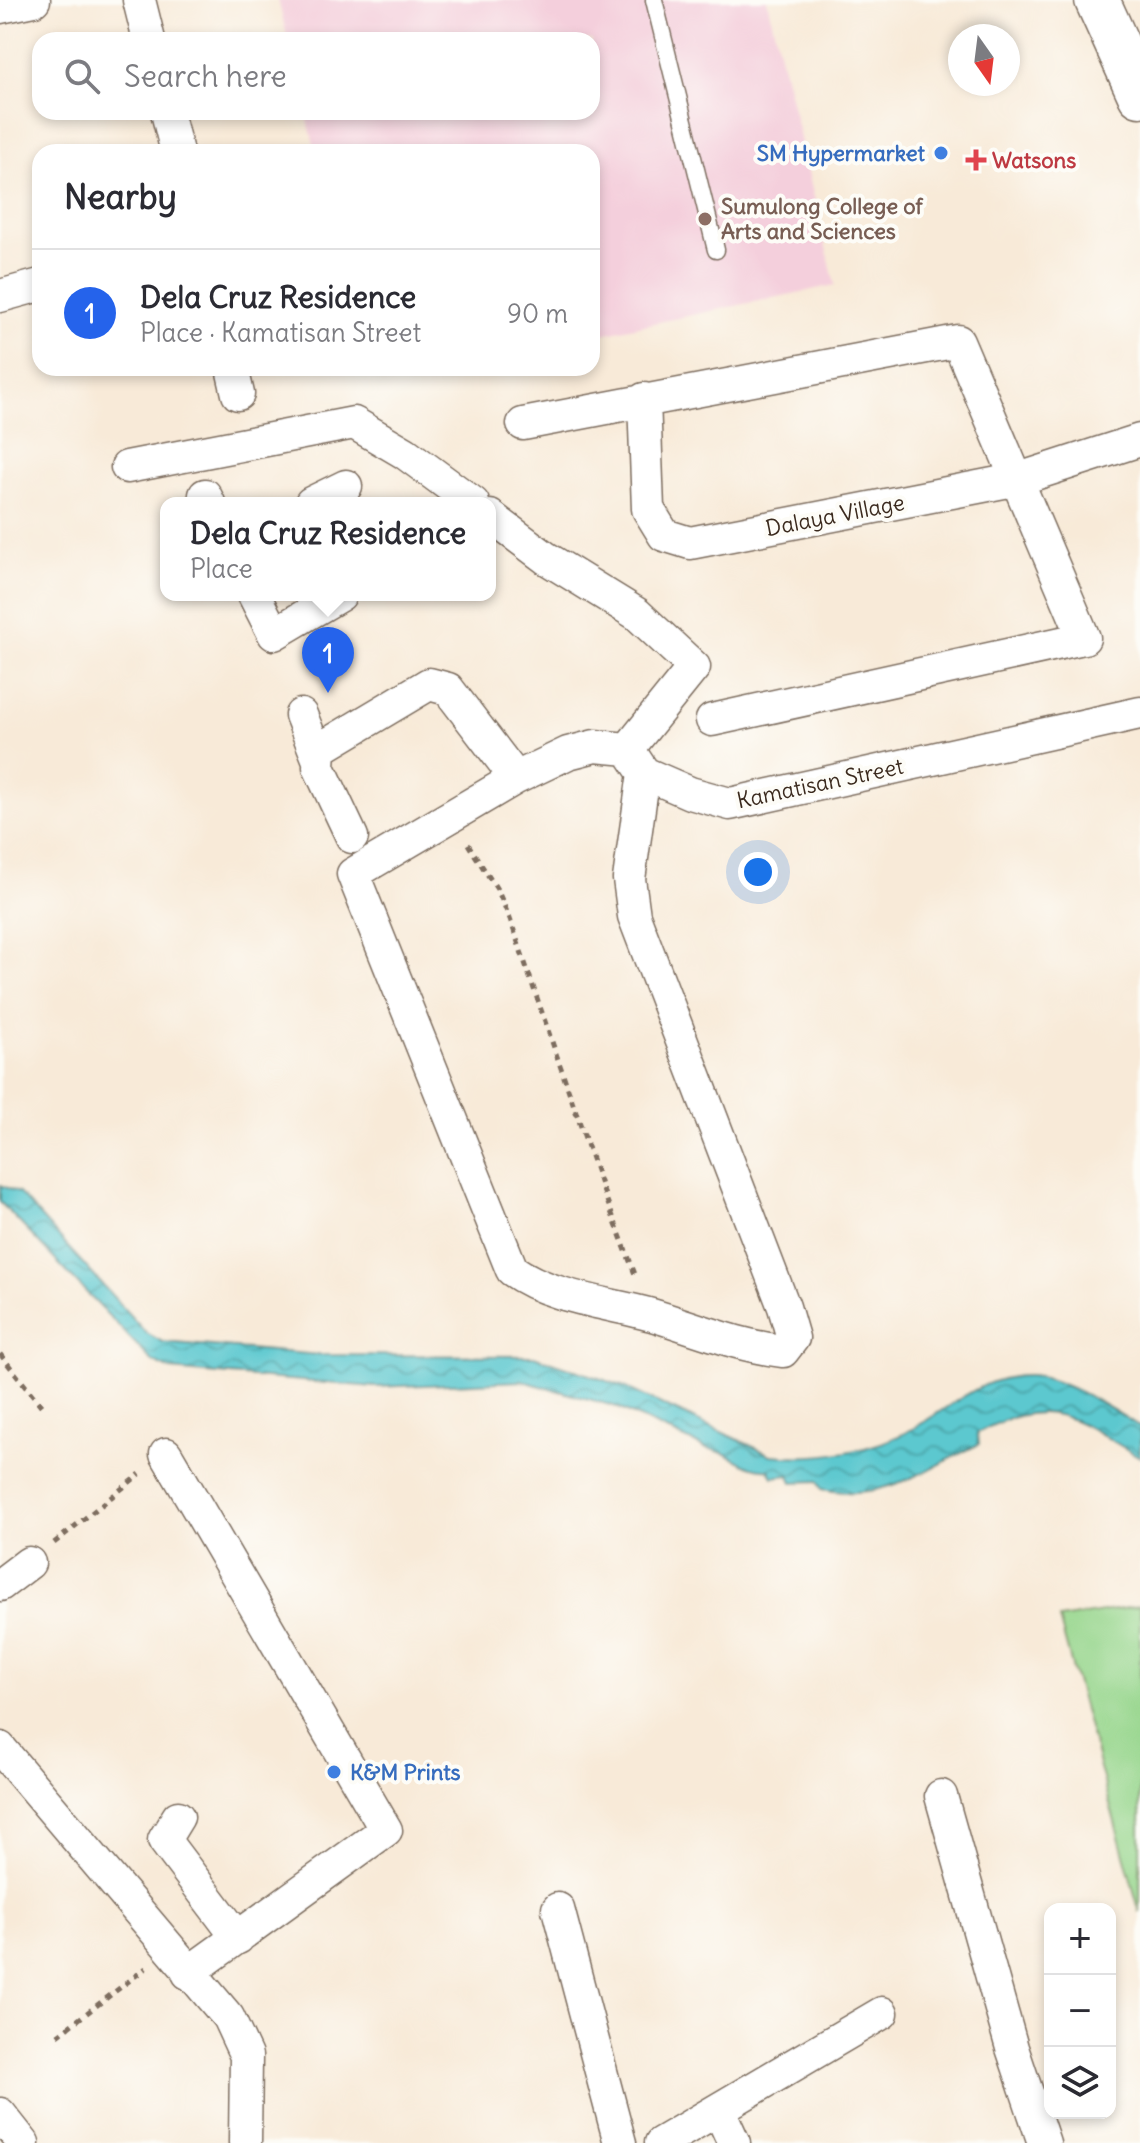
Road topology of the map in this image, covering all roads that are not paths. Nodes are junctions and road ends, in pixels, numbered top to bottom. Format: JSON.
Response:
{"nodes":[{"id":1,"x":34,"y":0,"type":"edge"},
{"id":2,"x":139,"y":0,"type":"edge"},
{"id":3,"x":654,"y":0,"type":"edge"},
{"id":4,"x":1097,"y":0,"type":"edge"},
{"id":5,"x":0,"y":7,"type":"edge"},
{"id":6,"x":147,"y":32,"type":"edge"},
{"id":7,"x":1140,"y":95,"type":"edge"},
{"id":8,"x":169,"y":120,"type":"edge"},
{"id":9,"x":175,"y":144,"type":"edge"},
{"id":10,"x":716,"y":250,"type":"dead end"},
{"id":11,"x":32,"y":287,"type":"edge"},
{"id":12,"x":0,"y":296,"type":"edge"},
{"id":13,"x":644,"y":399,"type":"junction"},
{"id":14,"x":523,"y":424,"type":"dead end"},
{"id":15,"x":1140,"y":440,"type":"edge"},
{"id":16,"x":127,"y":467,"type":"dead end"},
{"id":17,"x":1019,"y":479,"type":"junction"},
{"id":18,"x":346,"y":486,"type":"dead end"},
{"id":19,"x":323,"y":497,"type":"edge"},
{"id":20,"x":465,"y":497,"type":"edge"},
{"id":21,"x":496,"y":520,"type":"edge"},
{"id":22,"x":257,"y":601,"type":"edge"},
{"id":23,"x":330,"y":601,"type":"edge"},
{"id":24,"x":1140,"y":713,"type":"edge"},
{"id":25,"x":301,"y":715,"type":"dead end"},
{"id":26,"x":712,"y":720,"type":"dead end"},
{"id":27,"x":318,"y":758,"type":"junction"},
{"id":28,"x":636,"y":761,"type":"junction"},
{"id":29,"x":516,"y":778,"type":"junction"},
{"id":30,"x":352,"y":837,"type":"dead end"},
{"id":31,"x":166,"y":1454,"type":"road end"},
{"id":32,"x":29,"y":1563,"type":"road end"},
{"id":33,"x":0,"y":1585,"type":"edge"},
{"id":34,"x":0,"y":1748,"type":"edge"},
{"id":35,"x":941,"y":1796,"type":"dead end"},
{"id":36,"x":178,"y":1817,"type":"dead end"},
{"id":37,"x":558,"y":1909,"type":"dead end"},
{"id":38,"x":238,"y":1938,"type":"junction"},
{"id":39,"x":179,"y":1962,"type":"junction"},
{"id":40,"x":882,"y":2013,"type":"dead end"},
{"id":41,"x":719,"y":2110,"type":"junction"},
{"id":42,"x":0,"y":2114,"type":"edge"},
{"id":43,"x":23,"y":2143,"type":"edge"},
{"id":44,"x":245,"y":2143,"type":"edge"},
{"id":45,"x":620,"y":2143,"type":"edge"},
{"id":46,"x":661,"y":2143,"type":"edge"},
{"id":47,"x":734,"y":2143,"type":"edge"},
{"id":48,"x":1044,"y":2143,"type":"edge"}],
"edges":[{"from":1,"to":5,"type":"street"},
{"from":2,"to":6,"type":"street"},
{"from":3,"to":10,"type":"lane"},
{"from":4,"to":7,"type":"main road"},
{"from":8,"to":9,"type":"street"},
{"from":11,"to":12,"type":"street"},
{"from":13,"to":14,"type":"street"},
{"from":13,"to":17,"type":"street"},
{"from":13,"to":17,"type":"street","name":"Dalaya Village"},
{"from":15,"to":17,"type":"street","name":"Dalaya Village"},
{"from":16,"to":20,"type":"street"},
{"from":17,"to":26,"type":"street"},
{"from":18,"to":19,"type":"street"},
{"from":21,"to":28,"type":"street"},
{"from":22,"to":23,"type":"street"},
{"from":24,"to":28,"type":"street","name":"Kamatisan Street"},
{"from":25,"to":27,"type":"street"},
{"from":27,"to":29,"type":"street"},
{"from":27,"to":30,"type":"street"},
{"from":28,"to":29,"type":"street","name":"Kamatisan Street"},
{"from":28,"to":29,"type":"street","name":"Kamatisan Street"},
{"from":31,"to":38,"type":"street"},
{"from":32,"to":33,"type":"street"},
{"from":34,"to":39,"type":"street"},
{"from":35,"to":48,"type":"street"},
{"from":36,"to":38,"type":"street"},
{"from":37,"to":45,"type":"street"},
{"from":38,"to":39,"type":"street"},
{"from":39,"to":44,"type":"street"},
{"from":40,"to":41,"type":"street"},
{"from":41,"to":46,"type":"street"},
{"from":41,"to":47,"type":"street"},
{"from":42,"to":43,"type":"street"}]}
